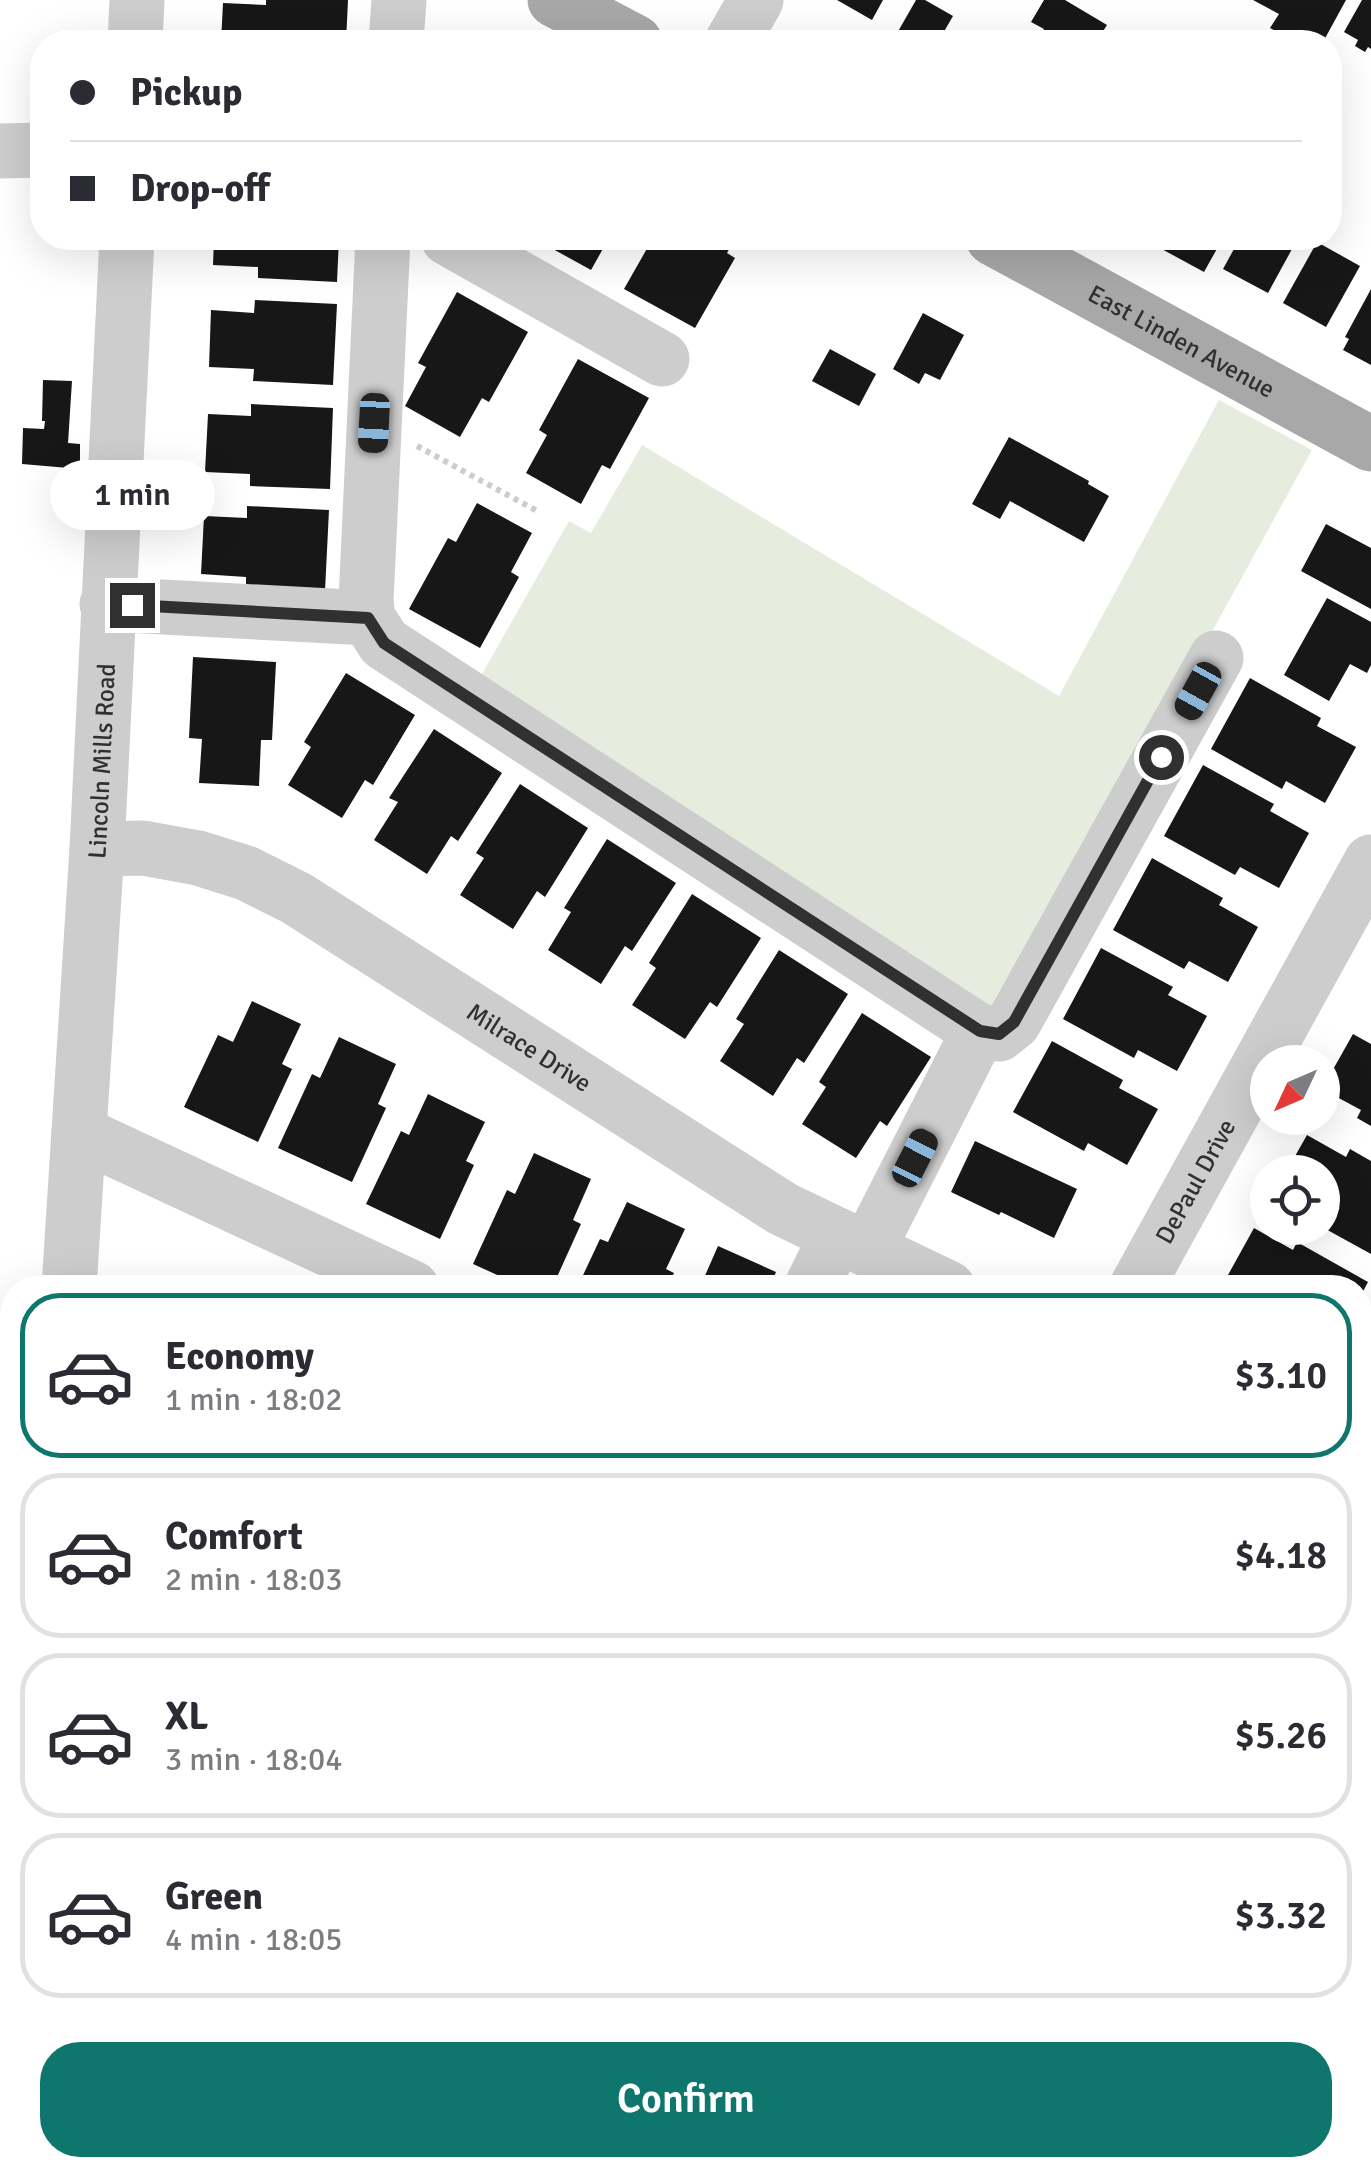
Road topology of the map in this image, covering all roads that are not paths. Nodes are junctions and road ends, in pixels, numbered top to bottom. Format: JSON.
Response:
{"nodes":[{"id":1,"x":137,"y":0,"type":"edge"},
{"id":2,"x":398,"y":0,"type":"edge"},
{"id":3,"x":556,"y":0,"type":"edge"},
{"id":4,"x":756,"y":0,"type":"edge"},
{"id":5,"x":136,"y":30,"type":"edge"},
{"id":6,"x":397,"y":30,"type":"edge"},
{"id":7,"x":612,"y":30,"type":"edge"},
{"id":8,"x":739,"y":30,"type":"edge"},
{"id":9,"x":0,"y":150,"type":"edge"},
{"id":10,"x":30,"y":150,"type":"edge"},
{"id":11,"x":126,"y":250,"type":"edge"},
{"id":12,"x":382,"y":250,"type":"edge"},
{"id":13,"x":469,"y":250,"type":"edge"},
{"id":14,"x":1015,"y":250,"type":"edge"},
{"id":15,"x":662,"y":359,"type":"dead end"},
{"id":16,"x":1371,"y":444,"type":"edge"},
{"id":17,"x":107,"y":604,"type":"junction"},
{"id":18,"x":368,"y":618,"type":"junction"},
{"id":19,"x":1216,"y":658,"type":"dead end"},
{"id":20,"x":96,"y":849,"type":"junction"},
{"id":21,"x":1371,"y":862,"type":"edge"},
{"id":22,"x":980,"y":1031,"type":"junction"},
{"id":23,"x":79,"y":1132,"type":"junction"},
{"id":24,"x":852,"y":1242,"type":"junction"},
{"id":25,"x":70,"y":1275,"type":"edge"},
{"id":26,"x":384,"y":1275,"type":"edge"},
{"id":27,"x":823,"y":1275,"type":"edge"},
{"id":28,"x":921,"y":1275,"type":"edge"},
{"id":29,"x":1143,"y":1275,"type":"edge"}],
"edges":[{"from":1,"to":5,"type":"street"},
{"from":2,"to":6,"type":"street"},
{"from":3,"to":7,"type":"main road"},
{"from":4,"to":8,"type":"street"},
{"from":9,"to":10,"type":"street"},
{"from":11,"to":17,"type":"street","name":"Lincoln Mills Road"},
{"from":12,"to":18,"type":"street"},
{"from":13,"to":15,"type":"street"},
{"from":14,"to":16,"type":"main road","name":"East Linden Avenue"},
{"from":17,"to":18,"type":"street"},
{"from":17,"to":20,"type":"street","name":"Lincoln Mills Road"},
{"from":18,"to":22,"type":"street"},
{"from":19,"to":22,"type":"street"},
{"from":20,"to":23,"type":"street","name":"Lincoln Mills Road"},
{"from":20,"to":24,"type":"street","name":"Milrace Drive"},
{"from":21,"to":29,"type":"street","name":"DePaul Drive"},
{"from":22,"to":24,"type":"street"},
{"from":23,"to":25,"type":"street","name":"Lincoln Mills Road"},
{"from":23,"to":26,"type":"street"},
{"from":24,"to":27,"type":"street"},
{"from":24,"to":28,"type":"street","name":"Milrace Drive"}]}
